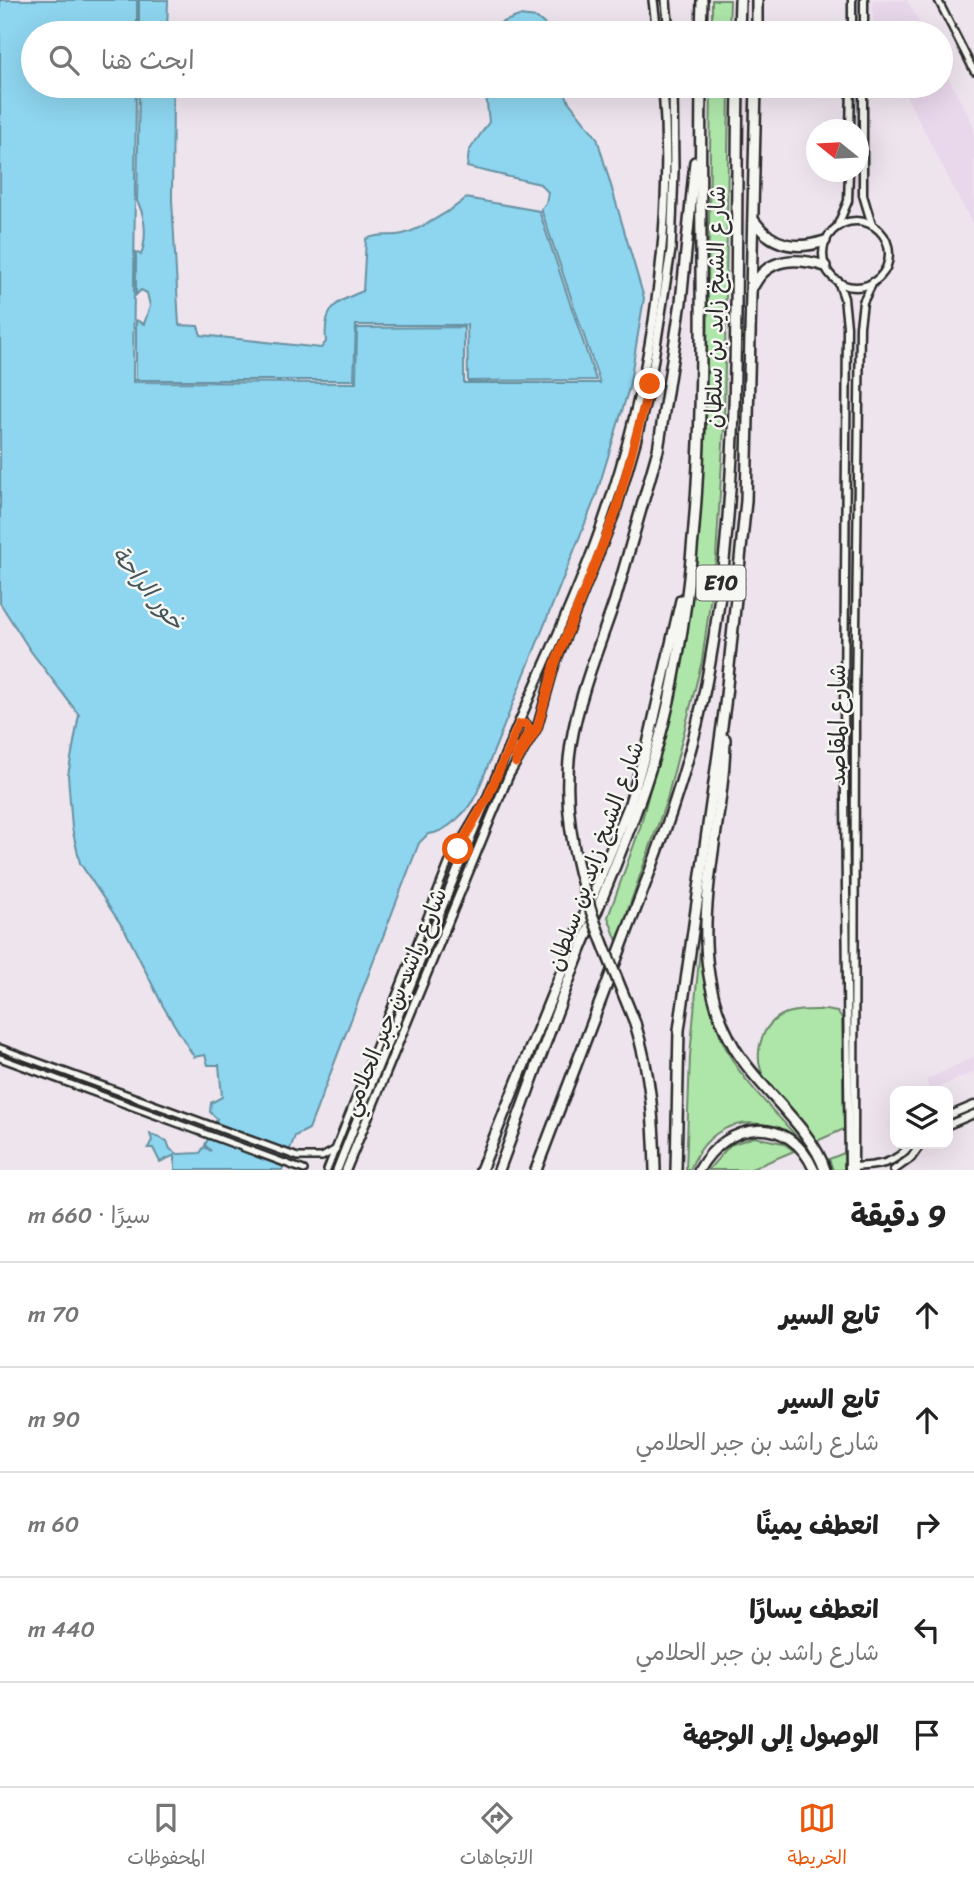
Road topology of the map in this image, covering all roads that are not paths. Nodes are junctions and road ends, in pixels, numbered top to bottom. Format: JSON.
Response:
{"nodes":[{"id":1,"x":653,"y":0,"type":"edge"},
{"id":2,"x":666,"y":0,"type":"edge"},
{"id":3,"x":702,"y":0,"type":"edge"},
{"id":4,"x":740,"y":0,"type":"edge"},
{"id":5,"x":757,"y":0,"type":"edge"},
{"id":6,"x":852,"y":0,"type":"edge"},
{"id":7,"x":864,"y":0,"type":"edge"},
{"id":8,"x":938,"y":0,"type":"edge"},
{"id":9,"x":656,"y":21,"type":"edge"},
{"id":10,"x":668,"y":21,"type":"edge"},
{"id":11,"x":701,"y":21,"type":"edge"},
{"id":12,"x":739,"y":21,"type":"edge"},
{"id":13,"x":757,"y":21,"type":"edge"},
{"id":14,"x":852,"y":21,"type":"edge"},
{"id":15,"x":864,"y":21,"type":"edge"},
{"id":16,"x":949,"y":21,"type":"edge"},
{"id":17,"x":953,"y":30,"type":"edge"},
{"id":18,"x":974,"y":71,"type":"edge"},
{"id":19,"x":664,"y":98,"type":"edge"},
{"id":20,"x":673,"y":98,"type":"edge"},
{"id":21,"x":701,"y":98,"type":"edge"},
{"id":22,"x":738,"y":98,"type":"edge"},
{"id":23,"x":756,"y":98,"type":"edge"},
{"id":24,"x":851,"y":98,"type":"edge"},
{"id":25,"x":863,"y":98,"type":"edge"},
{"id":26,"x":700,"y":118,"type":"junction"},
{"id":27,"x":850,"y":119,"type":"edge"},
{"id":28,"x":849,"y":182,"type":"edge"},
{"id":29,"x":755,"y":222,"type":"junction"},
{"id":30,"x":872,"y":225,"type":"junction"},
{"id":31,"x":837,"y":227,"type":"junction"},
{"id":32,"x":825,"y":242,"type":"junction"},
{"id":33,"x":825,"y":266,"type":"junction"},
{"id":34,"x":838,"y":281,"type":"junction"},
{"id":35,"x":873,"y":282,"type":"junction"},
{"id":36,"x":754,"y":287,"type":"junction"},
{"id":37,"x":693,"y":551,"type":"junction"},
{"id":38,"x":725,"y":705,"type":"junction"},
{"id":39,"x":519,"y":724,"type":"junction"},
{"id":40,"x":516,"y":763,"type":"junction"},
{"id":41,"x":488,"y":797,"type":"junction"},
{"id":42,"x":456,"y":847,"type":"junction"},
{"id":43,"x":452,"y":886,"type":"junction"},
{"id":44,"x":0,"y":1048,"type":"edge"},
{"id":45,"x":0,"y":1058,"type":"edge"},
{"id":46,"x":851,"y":1097,"type":"junction"},
{"id":47,"x":974,"y":1105,"type":"edge"},
{"id":48,"x":953,"y":1114,"type":"edge"},
{"id":49,"x":974,"y":1114,"type":"edge"},
{"id":50,"x":953,"y":1123,"type":"edge"},
{"id":51,"x":336,"y":1149,"type":"junction"},
{"id":52,"x":905,"y":1149,"type":"edge"},
{"id":53,"x":917,"y":1149,"type":"edge"},
{"id":54,"x":824,"y":1167,"type":"edge"},
{"id":55,"x":813,"y":1169,"type":"edge"},
{"id":56,"x":852,"y":1169,"type":"edge"},
{"id":57,"x":304,"y":1170,"type":"edge"},
{"id":58,"x":327,"y":1170,"type":"edge"},
{"id":59,"x":337,"y":1170,"type":"edge"},
{"id":60,"x":346,"y":1170,"type":"edge"},
{"id":61,"x":481,"y":1170,"type":"edge"},
{"id":62,"x":499,"y":1170,"type":"edge"},
{"id":63,"x":536,"y":1170,"type":"edge"},
{"id":64,"x":655,"y":1170,"type":"edge"},
{"id":65,"x":676,"y":1170,"type":"edge"},
{"id":66,"x":699,"y":1170,"type":"edge"},
{"id":67,"x":894,"y":1170,"type":"edge"}],
"edges":[{"from":1,"to":9,"type":"main road"},
{"from":2,"to":10,"type":"main road"},
{"from":3,"to":11,"type":"highway"},
{"from":4,"to":12,"type":"highway"},
{"from":5,"to":13,"type":"highway"},
{"from":6,"to":14,"type":"street"},
{"from":7,"to":15,"type":"street"},
{"from":8,"to":16,"type":"street"},
{"from":17,"to":18,"type":"street"},
{"from":19,"to":39,"type":"main road","name":"شارع راشد بن جبر الحلامي"},
{"from":20,"to":40,"type":"main road","name":"شارع راشد بن جبر الحلامي"},
{"from":21,"to":26,"type":"highway","name":"شارع الشيخ زايد بن سلطان","number":"E10"},
{"from":22,"to":63,"type":"highway","name":"شارع الشيخ زايد بن سلطان","number":"E10"},
{"from":23,"to":29,"type":"highway"},
{"from":24,"to":27,"type":"street"},
{"from":25,"to":30,"type":"street"},
{"from":26,"to":37,"type":"highway","name":"شارع الشيخ زايد بن سلطان","number":"E10"},
{"from":26,"to":64,"type":"highway","bridge":true},
{"from":28,"to":31,"type":"street"},
{"from":29,"to":32,"type":"highway"},
{"from":29,"to":36,"type":"highway"},
{"from":30,"to":31,"type":"street"},
{"from":30,"to":35,"type":"street"},
{"from":31,"to":32,"type":"street"},
{"from":32,"to":33,"type":"street"},
{"from":33,"to":34,"type":"street"},
{"from":33,"to":36,"type":"highway"},
{"from":34,"to":35,"type":"street"},
{"from":34,"to":46,"type":"street","name":"شارع المقاصد"},
{"from":35,"to":46,"type":"street","name":"شارع المقاصد"},
{"from":36,"to":38,"type":"highway"},
{"from":37,"to":61,"type":"highway"},
{"from":37,"to":62,"type":"highway","name":"شارع الشيخ زايد بن سلطان","number":"E10"},
{"from":38,"to":54,"type":"highway"},
{"from":38,"to":65,"type":"highway"},
{"from":39,"to":40,"type":"main road"},
{"from":39,"to":41,"type":"main road","name":"شارع راشد بن جبر الحلامي"},
{"from":40,"to":60,"type":"main road","name":"شارع راشد بن جبر الحلامي"},
{"from":41,"to":42,"type":"street"},
{"from":41,"to":43,"type":"main road","name":"شارع راشد بن جبر الحلامي"},
{"from":42,"to":43,"type":"main road"},
{"from":42,"to":51,"type":"street"},
{"from":43,"to":59,"type":"main road","name":"شارع راشد بن جبر الحلامي"},
{"from":44,"to":51,"type":"street"},
{"from":45,"to":57,"type":"street"},
{"from":46,"to":56,"type":"street","name":"شارع المقاصد"},
{"from":47,"to":48,"type":"street"},
{"from":49,"to":50,"type":"street"},
{"from":51,"to":58,"type":"street"},
{"from":52,"to":56,"type":"street"},
{"from":53,"to":67,"type":"street"},
{"from":55,"to":66,"type":"highway"}]}
